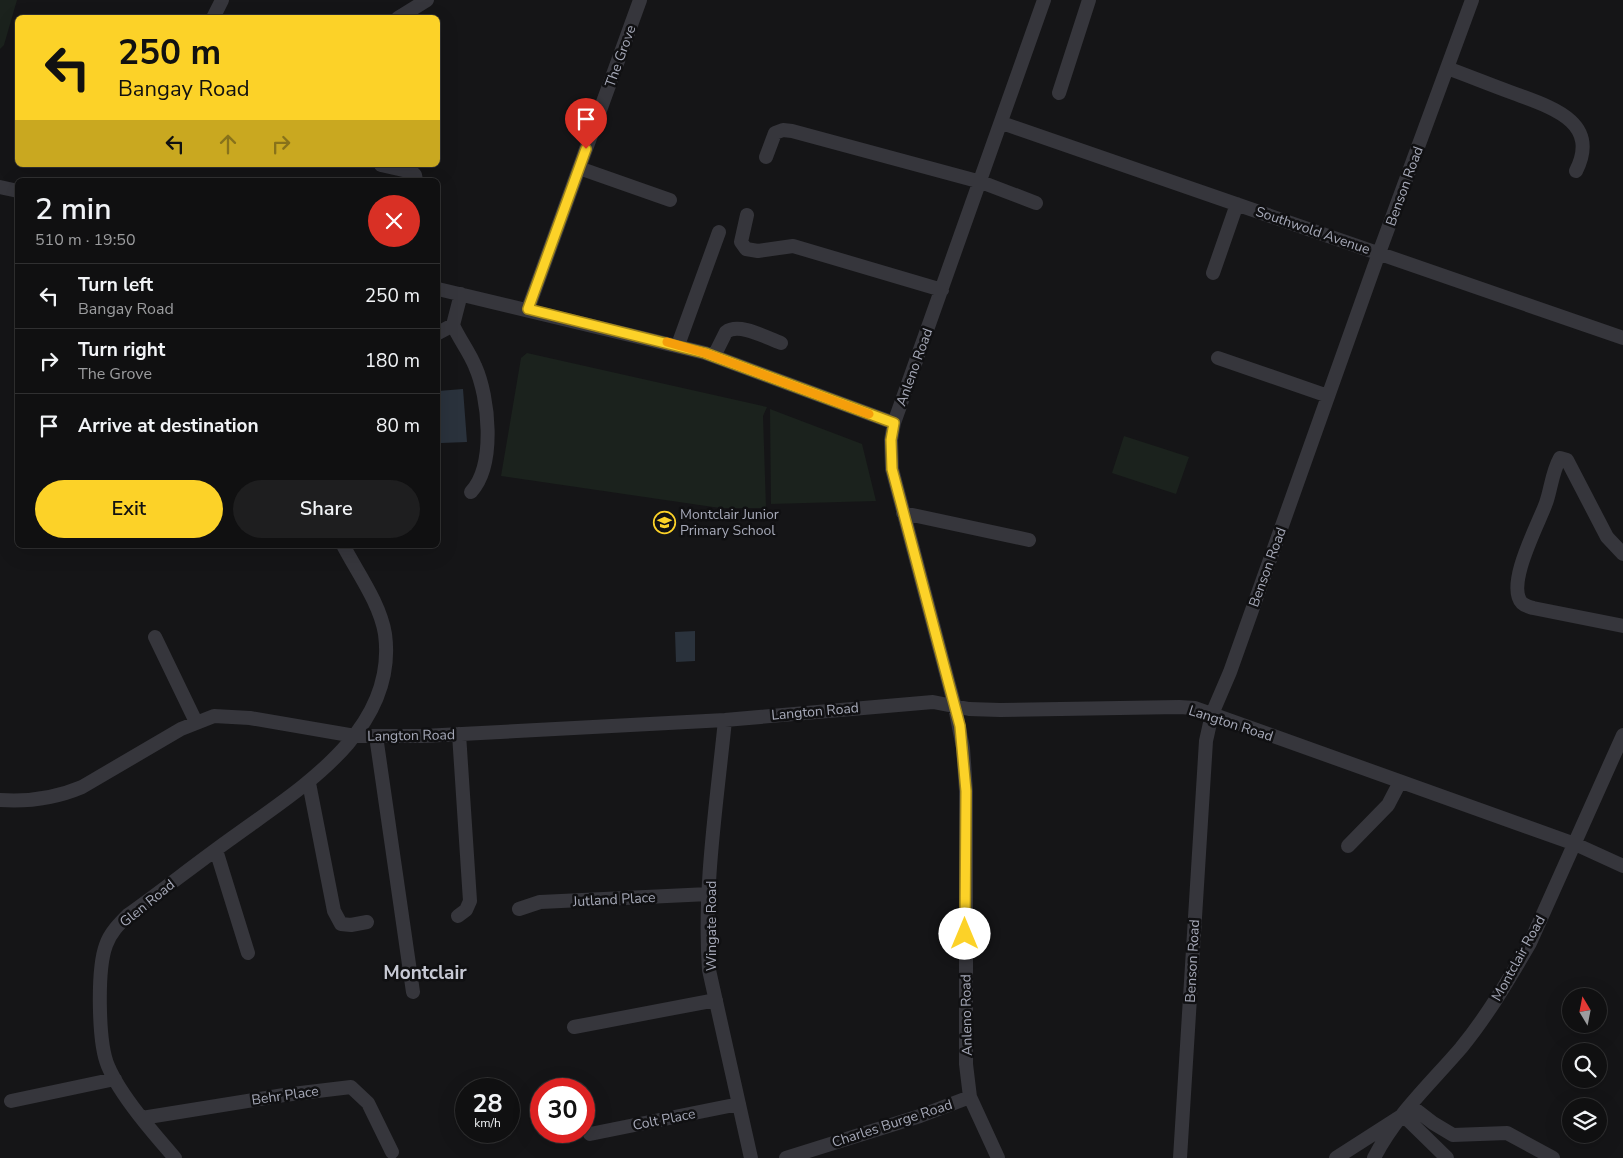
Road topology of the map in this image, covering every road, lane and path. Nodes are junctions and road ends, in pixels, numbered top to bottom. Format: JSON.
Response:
{"nodes":[{"id":1,"x":222,"y":0,"type":"edge"},
{"id":2,"x":427,"y":0,"type":"edge"},
{"id":3,"x":640,"y":0,"type":"edge"},
{"id":4,"x":1044,"y":0,"type":"edge"},
{"id":5,"x":1089,"y":0,"type":"edge"},
{"id":6,"x":1472,"y":0,"type":"edge"},
{"id":7,"x":214,"y":15,"type":"edge"},
{"id":8,"x":403,"y":15,"type":"edge"},
{"id":9,"x":1447,"y":68,"type":"junction"},
{"id":10,"x":1059,"y":93,"type":"dead end"},
{"id":11,"x":1002,"y":123,"type":"junction"},
{"id":12,"x":766,"y":157,"type":"dead end"},
{"id":13,"x":390,"y":167,"type":"edge"},
{"id":14,"x":579,"y":168,"type":"junction"},
{"id":15,"x":1576,"y":171,"type":"dead end"},
{"id":16,"x":416,"y":178,"type":"edge"},
{"id":17,"x":981,"y":182,"type":"junction"},
{"id":18,"x":0,"y":187,"type":"edge"},
{"id":19,"x":15,"y":190,"type":"edge"},
{"id":20,"x":670,"y":200,"type":"dead end"},
{"id":21,"x":1036,"y":203,"type":"dead end"},
{"id":22,"x":1237,"y":204,"type":"junction"},
{"id":23,"x":747,"y":215,"type":"dead end"},
{"id":24,"x":719,"y":232,"type":"dead end"},
{"id":25,"x":1379,"y":253,"type":"junction"},
{"id":26,"x":1214,"y":273,"type":"dead end"},
{"id":27,"x":440,"y":289,"type":"edge"},
{"id":28,"x":942,"y":290,"type":"junction"},
{"id":29,"x":461,"y":294,"type":"junction"},
{"id":30,"x":528,"y":309,"type":"junction"},
{"id":31,"x":453,"y":325,"type":"junction"},
{"id":32,"x":440,"y":332,"type":"edge"},
{"id":33,"x":1623,"y":338,"type":"edge"},
{"id":34,"x":781,"y":343,"type":"dead end"},
{"id":35,"x":678,"y":345,"type":"junction"},
{"id":36,"x":714,"y":356,"type":"junction"},
{"id":37,"x":1218,"y":358,"type":"dead end"},
{"id":38,"x":1328,"y":396,"type":"junction"},
{"id":39,"x":894,"y":423,"type":"junction"},
{"id":40,"x":471,"y":492,"type":"dead end"},
{"id":41,"x":903,"y":513,"type":"junction"},
{"id":42,"x":1029,"y":540,"type":"dead end"},
{"id":43,"x":345,"y":548,"type":"edge"},
{"id":44,"x":1623,"y":554,"type":"edge"},
{"id":45,"x":1623,"y":626,"type":"edge"},
{"id":46,"x":155,"y":636,"type":"dead end"},
{"id":47,"x":955,"y":706,"type":"junction"},
{"id":48,"x":1212,"y":714,"type":"junction"},
{"id":49,"x":725,"y":720,"type":"junction"},
{"id":50,"x":196,"y":722,"type":"junction"},
{"id":51,"x":459,"y":734,"type":"junction"},
{"id":52,"x":1623,"y":735,"type":"edge"},
{"id":53,"x":355,"y":736,"type":"junction"},
{"id":54,"x":376,"y":736,"type":"junction"},
{"id":55,"x":1400,"y":782,"type":"junction"},
{"id":56,"x":308,"y":783,"type":"junction"},
{"id":57,"x":0,"y":800,"type":"edge"},
{"id":58,"x":1575,"y":844,"type":"junction"},
{"id":59,"x":1348,"y":846,"type":"dead end"},
{"id":60,"x":216,"y":850,"type":"junction"},
{"id":61,"x":1623,"y":866,"type":"edge"},
{"id":62,"x":709,"y":894,"type":"junction"},
{"id":63,"x":519,"y":909,"type":"dead end"},
{"id":64,"x":458,"y":916,"type":"dead end"},
{"id":65,"x":367,"y":922,"type":"dead end"},
{"id":66,"x":248,"y":953,"type":"dead end"},
{"id":67,"x":413,"y":992,"type":"dead end"},
{"id":68,"x":716,"y":1000,"type":"junction"},
{"id":69,"x":574,"y":1027,"type":"dead end"},
{"id":70,"x":115,"y":1079,"type":"junction"},
{"id":71,"x":970,"y":1097,"type":"junction"},
{"id":72,"x":11,"y":1101,"type":"dead end"},
{"id":73,"x":739,"y":1104,"type":"junction"},
{"id":74,"x":1407,"y":1110,"type":"junction"},
{"id":75,"x":142,"y":1118,"type":"junction"},
{"id":76,"x":595,"y":1133,"type":"edge"},
{"id":77,"x":392,"y":1152,"type":"dead end"},
{"id":78,"x":175,"y":1158,"type":"edge"},
{"id":79,"x":751,"y":1158,"type":"edge"},
{"id":80,"x":786,"y":1158,"type":"edge"},
{"id":81,"x":998,"y":1158,"type":"edge"},
{"id":82,"x":1180,"y":1158,"type":"edge"},
{"id":83,"x":1336,"y":1158,"type":"edge"},
{"id":84,"x":1374,"y":1158,"type":"edge"},
{"id":85,"x":1447,"y":1158,"type":"edge"},
{"id":86,"x":1553,"y":1158,"type":"edge"}],
"edges":[{"from":1,"to":7,"type":"street"},
{"from":2,"to":8,"type":"street"},
{"from":3,"to":14,"type":"street","name":"The Grove"},
{"from":4,"to":11,"type":"street","name":"Anleno Road"},
{"from":5,"to":10,"type":"street"},
{"from":6,"to":9,"type":"street","name":"Benson Road"},
{"from":9,"to":15,"type":"street"},
{"from":9,"to":25,"type":"street","name":"Benson Road"},
{"from":11,"to":17,"type":"street","name":"Anleno Road"},
{"from":11,"to":22,"type":"street","name":"Southwold Avenue"},
{"from":12,"to":17,"type":"street"},
{"from":13,"to":16,"type":"street"},
{"from":14,"to":20,"type":"street"},
{"from":14,"to":30,"type":"street","name":"The Grove"},
{"from":17,"to":21,"type":"street"},
{"from":17,"to":28,"type":"street","name":"Anleno Road"},
{"from":18,"to":19,"type":"street"},
{"from":22,"to":25,"type":"street","name":"Southwold Avenue"},
{"from":22,"to":26,"type":"street"},
{"from":23,"to":28,"type":"street"},
{"from":24,"to":35,"type":"street"},
{"from":25,"to":33,"type":"street","name":"Southwold Avenue"},
{"from":25,"to":38,"type":"street","name":"Benson Road"},
{"from":27,"to":29,"type":"street"},
{"from":28,"to":39,"type":"street","name":"Anleno Road"},
{"from":29,"to":30,"type":"street"},
{"from":29,"to":31,"type":"street"},
{"from":30,"to":35,"type":"street"},
{"from":31,"to":32,"type":"street"},
{"from":31,"to":40,"type":"street"},
{"from":34,"to":36,"type":"street"},
{"from":35,"to":36,"type":"street"},
{"from":36,"to":39,"type":"street"},
{"from":37,"to":38,"type":"street"},
{"from":38,"to":48,"type":"street","name":"Benson Road"},
{"from":39,"to":41,"type":"street","name":"Anleno Road"},
{"from":41,"to":42,"type":"street"},
{"from":41,"to":47,"type":"street","name":"Anleno Road"},
{"from":43,"to":53,"type":"street","name":"Glen Road"},
{"from":44,"to":45,"type":"street"},
{"from":46,"to":50,"type":"street"},
{"from":47,"to":48,"type":"street","name":"Langton Road"},
{"from":47,"to":49,"type":"street","name":"Langton Road"},
{"from":47,"to":71,"type":"street","name":"Anleno Road"},
{"from":48,"to":55,"type":"street","name":"Langton Road"},
{"from":48,"to":82,"type":"street","name":"Benson Road"},
{"from":49,"to":51,"type":"street","name":"Langton Road"},
{"from":49,"to":62,"type":"street","name":"Wingate Road"},
{"from":50,"to":53,"type":"street","name":"Langton Road"},
{"from":50,"to":57,"type":"street","name":"Langton Road"},
{"from":51,"to":54,"type":"street","name":"Langton Road"},
{"from":51,"to":64,"type":"street"},
{"from":52,"to":58,"type":"street","name":"Montclair Road"},
{"from":53,"to":54,"type":"street","name":"Langton Road"},
{"from":53,"to":56,"type":"street","name":"Glen Road"},
{"from":54,"to":67,"type":"street"},
{"from":55,"to":58,"type":"street","name":"Langton Road"},
{"from":55,"to":59,"type":"street"},
{"from":56,"to":60,"type":"street","name":"Glen Road"},
{"from":56,"to":65,"type":"street"},
{"from":58,"to":61,"type":"street","name":"Langton Road"},
{"from":58,"to":74,"type":"street","name":"Montclair Road"},
{"from":60,"to":66,"type":"street"},
{"from":60,"to":70,"type":"street","name":"Glen Road"},
{"from":62,"to":63,"type":"street","name":"Jutland Place"},
{"from":62,"to":68,"type":"street","name":"Wingate Road"},
{"from":68,"to":69,"type":"street"},
{"from":68,"to":73,"type":"street","name":"Wingate Road"},
{"from":70,"to":72,"type":"street"},
{"from":70,"to":75,"type":"street","name":"Glen Road"},
{"from":71,"to":80,"type":"street","name":"Charles Burge Road"},
{"from":71,"to":81,"type":"street","name":"Anleno Road"},
{"from":73,"to":76,"type":"street","name":"Colt Place"},
{"from":73,"to":79,"type":"street","name":"Wingate Road"},
{"from":74,"to":83,"type":"street"},
{"from":74,"to":84,"type":"street","name":"Montclair Road"},
{"from":74,"to":85,"type":"street"},
{"from":74,"to":86,"type":"street"},
{"from":75,"to":77,"type":"street","name":"Behr Place"},
{"from":75,"to":78,"type":"street","name":"Glen Road"}]}
